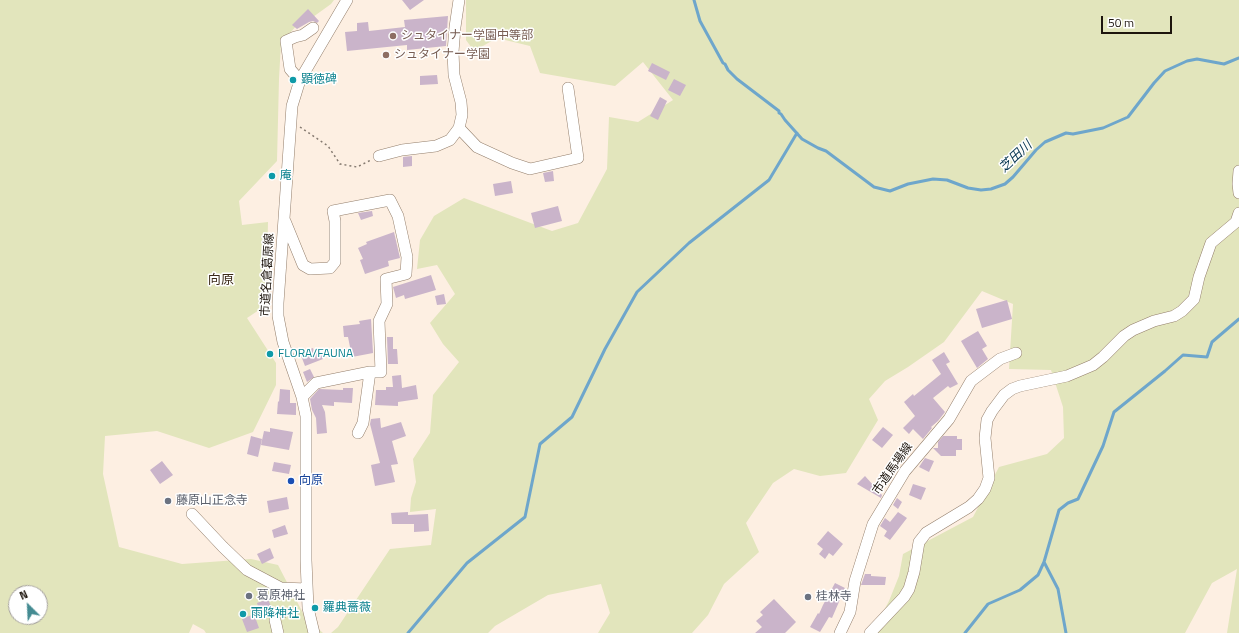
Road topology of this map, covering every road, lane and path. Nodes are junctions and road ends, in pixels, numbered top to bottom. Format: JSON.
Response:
{"nodes":[{"id":1,"x":346,"y":0,"type":"edge"},
{"id":2,"x":459,"y":0,"type":"edge"},
{"id":3,"x":312,"y":28,"type":"dead end"},
{"id":4,"x":300,"y":80,"type":"junction"},
{"id":5,"x":568,"y":88,"type":"dead end"},
{"id":6,"x":290,"y":120,"type":"junction"},
{"id":7,"x":459,"y":128,"type":"junction"},
{"id":8,"x":378,"y":156,"type":"joint"},
{"id":9,"x":1239,"y":172,"type":"edge"},
{"id":10,"x":1239,"y":193,"type":"edge"},
{"id":11,"x":1239,"y":213,"type":"edge"},
{"id":12,"x":284,"y":218,"type":"junction"},
{"id":13,"x":1016,"y":354,"type":"dead end"},
{"id":14,"x":370,"y":372,"type":"junction"},
{"id":15,"x":302,"y":397,"type":"junction"},
{"id":16,"x":358,"y":433,"type":"dead end"},
{"id":17,"x":192,"y":514,"type":"dead end"},
{"id":18,"x":307,"y":590,"type":"junction"},
{"id":19,"x":308,"y":611,"type":"junction"},
{"id":20,"x":275,"y":620,"type":"joint"},
{"id":21,"x":311,"y":631,"type":"edge"},
{"id":22,"x":278,"y":633,"type":"edge"},
{"id":23,"x":840,"y":633,"type":"edge"},
{"id":24,"x":870,"y":633,"type":"edge"}],
"edges":[{"from":1,"to":4,"type":"street","name":"市道名倉葛原線"},
{"from":2,"to":7,"type":"street"},
{"from":3,"to":4,"type":"street"},
{"from":4,"to":6,"type":"street","name":"市道名倉葛原線"},
{"from":5,"to":7,"type":"street"},
{"from":6,"to":8,"type":"path"},
{"from":6,"to":12,"type":"street","name":"市道名倉葛原線"},
{"from":7,"to":8,"type":"street"},
{"from":9,"to":10,"type":"street"},
{"from":11,"to":24,"type":"street"},
{"from":12,"to":14,"type":"street"},
{"from":12,"to":15,"type":"street","name":"市道名倉葛原線"},
{"from":13,"to":23,"type":"street","name":"市道馬場線"},
{"from":14,"to":15,"type":"street"},
{"from":14,"to":16,"type":"street"},
{"from":15,"to":18,"type":"street","name":"市道名倉葛原線"},
{"from":17,"to":18,"type":"street"},
{"from":18,"to":19,"type":"street","name":"市道名倉葛原線"},
{"from":19,"to":20,"type":"path"},
{"from":19,"to":21,"type":"street","name":"市道名倉葛原線"},
{"from":20,"to":22,"type":"street"}]}
